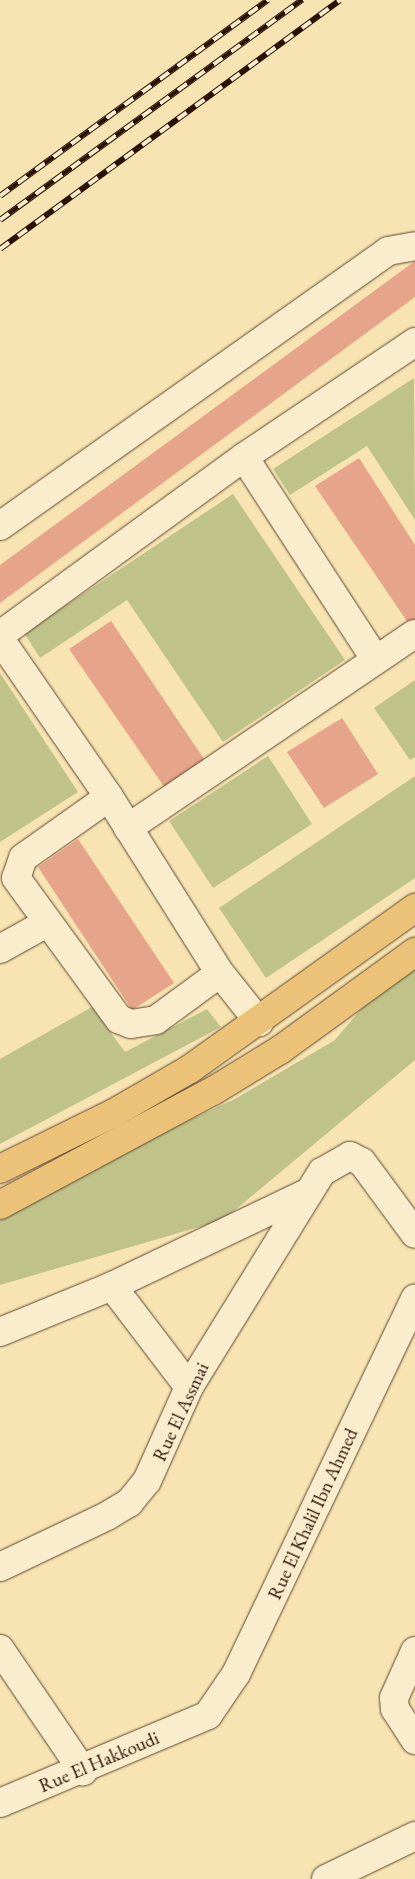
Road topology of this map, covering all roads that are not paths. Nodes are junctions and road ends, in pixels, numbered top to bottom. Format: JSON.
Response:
{"nodes":[{"id":1,"x":415,"y":246,"type":"edge"},
{"id":2,"x":415,"y":343,"type":"edge"},
{"id":3,"x":244,"y":457,"type":"junction"},
{"id":4,"x":0,"y":526,"type":"edge"},
{"id":5,"x":415,"y":634,"type":"edge"},
{"id":6,"x":0,"y":637,"type":"edge"},
{"id":7,"x":376,"y":660,"type":"junction"},
{"id":8,"x":109,"y":797,"type":"junction"},
{"id":9,"x":128,"y":828,"type":"junction"},
{"id":10,"x":415,"y":908,"type":"edge"},
{"id":11,"x":47,"y":923,"type":"junction"},
{"id":12,"x":0,"y":949,"type":"edge"},
{"id":13,"x":415,"y":952,"type":"edge"},
{"id":14,"x":220,"y":974,"type":"junction"},
{"id":15,"x":259,"y":1022,"type":"junction"},
{"id":16,"x":0,"y":1169,"type":"edge"},
{"id":17,"x":306,"y":1194,"type":"junction"},
{"id":18,"x":0,"y":1205,"type":"edge"},
{"id":19,"x":415,"y":1234,"type":"edge"},
{"id":20,"x":112,"y":1286,"type":"junction"},
{"id":21,"x":415,"y":1299,"type":"edge"},
{"id":22,"x":0,"y":1332,"type":"edge"},
{"id":23,"x":189,"y":1387,"type":"junction"},
{"id":24,"x":0,"y":1567,"type":"edge"},
{"id":25,"x":0,"y":1648,"type":"edge"},
{"id":26,"x":415,"y":1651,"type":"edge"},
{"id":27,"x":198,"y":1720,"type":"joint"},
{"id":28,"x":415,"y":1740,"type":"edge"},
{"id":29,"x":83,"y":1771,"type":"junction"},
{"id":30,"x":0,"y":1803,"type":"edge"},
{"id":31,"x":415,"y":1836,"type":"edge"},
{"id":32,"x":326,"y":1879,"type":"edge"}],
"edges":[{"from":1,"to":4,"type":"street"},
{"from":2,"to":3,"type":"street"},
{"from":3,"to":6,"type":"street"},
{"from":3,"to":7,"type":"street"},
{"from":5,"to":7,"type":"street"},
{"from":6,"to":8,"type":"street"},
{"from":7,"to":9,"type":"street"},
{"from":8,"to":9,"type":"street"},
{"from":8,"to":11,"type":"street"},
{"from":9,"to":14,"type":"street"},
{"from":10,"to":15,"type":"main road"},
{"from":11,"to":12,"type":"street"},
{"from":11,"to":14,"type":"street"},
{"from":13,"to":18,"type":"main road"},
{"from":14,"to":15,"type":"street"},
{"from":15,"to":16,"type":"main road"},
{"from":17,"to":19,"type":"street","name":"Rue El Assmai"},
{"from":17,"to":20,"type":"street"},
{"from":17,"to":23,"type":"street","name":"Rue El Assmai"},
{"from":20,"to":22,"type":"street"},
{"from":20,"to":23,"type":"street"},
{"from":21,"to":27,"type":"street","name":"Rue El Khalil Ibn Ahmed"},
{"from":23,"to":24,"type":"street","name":"Rue El Assmai"},
{"from":25,"to":29,"type":"street"},
{"from":26,"to":28,"type":"street"},
{"from":27,"to":29,"type":"street","name":"Rue El Hakkoudi"},
{"from":29,"to":30,"type":"street","name":"Rue El Hakkoudi"},
{"from":31,"to":32,"type":"street"}]}
